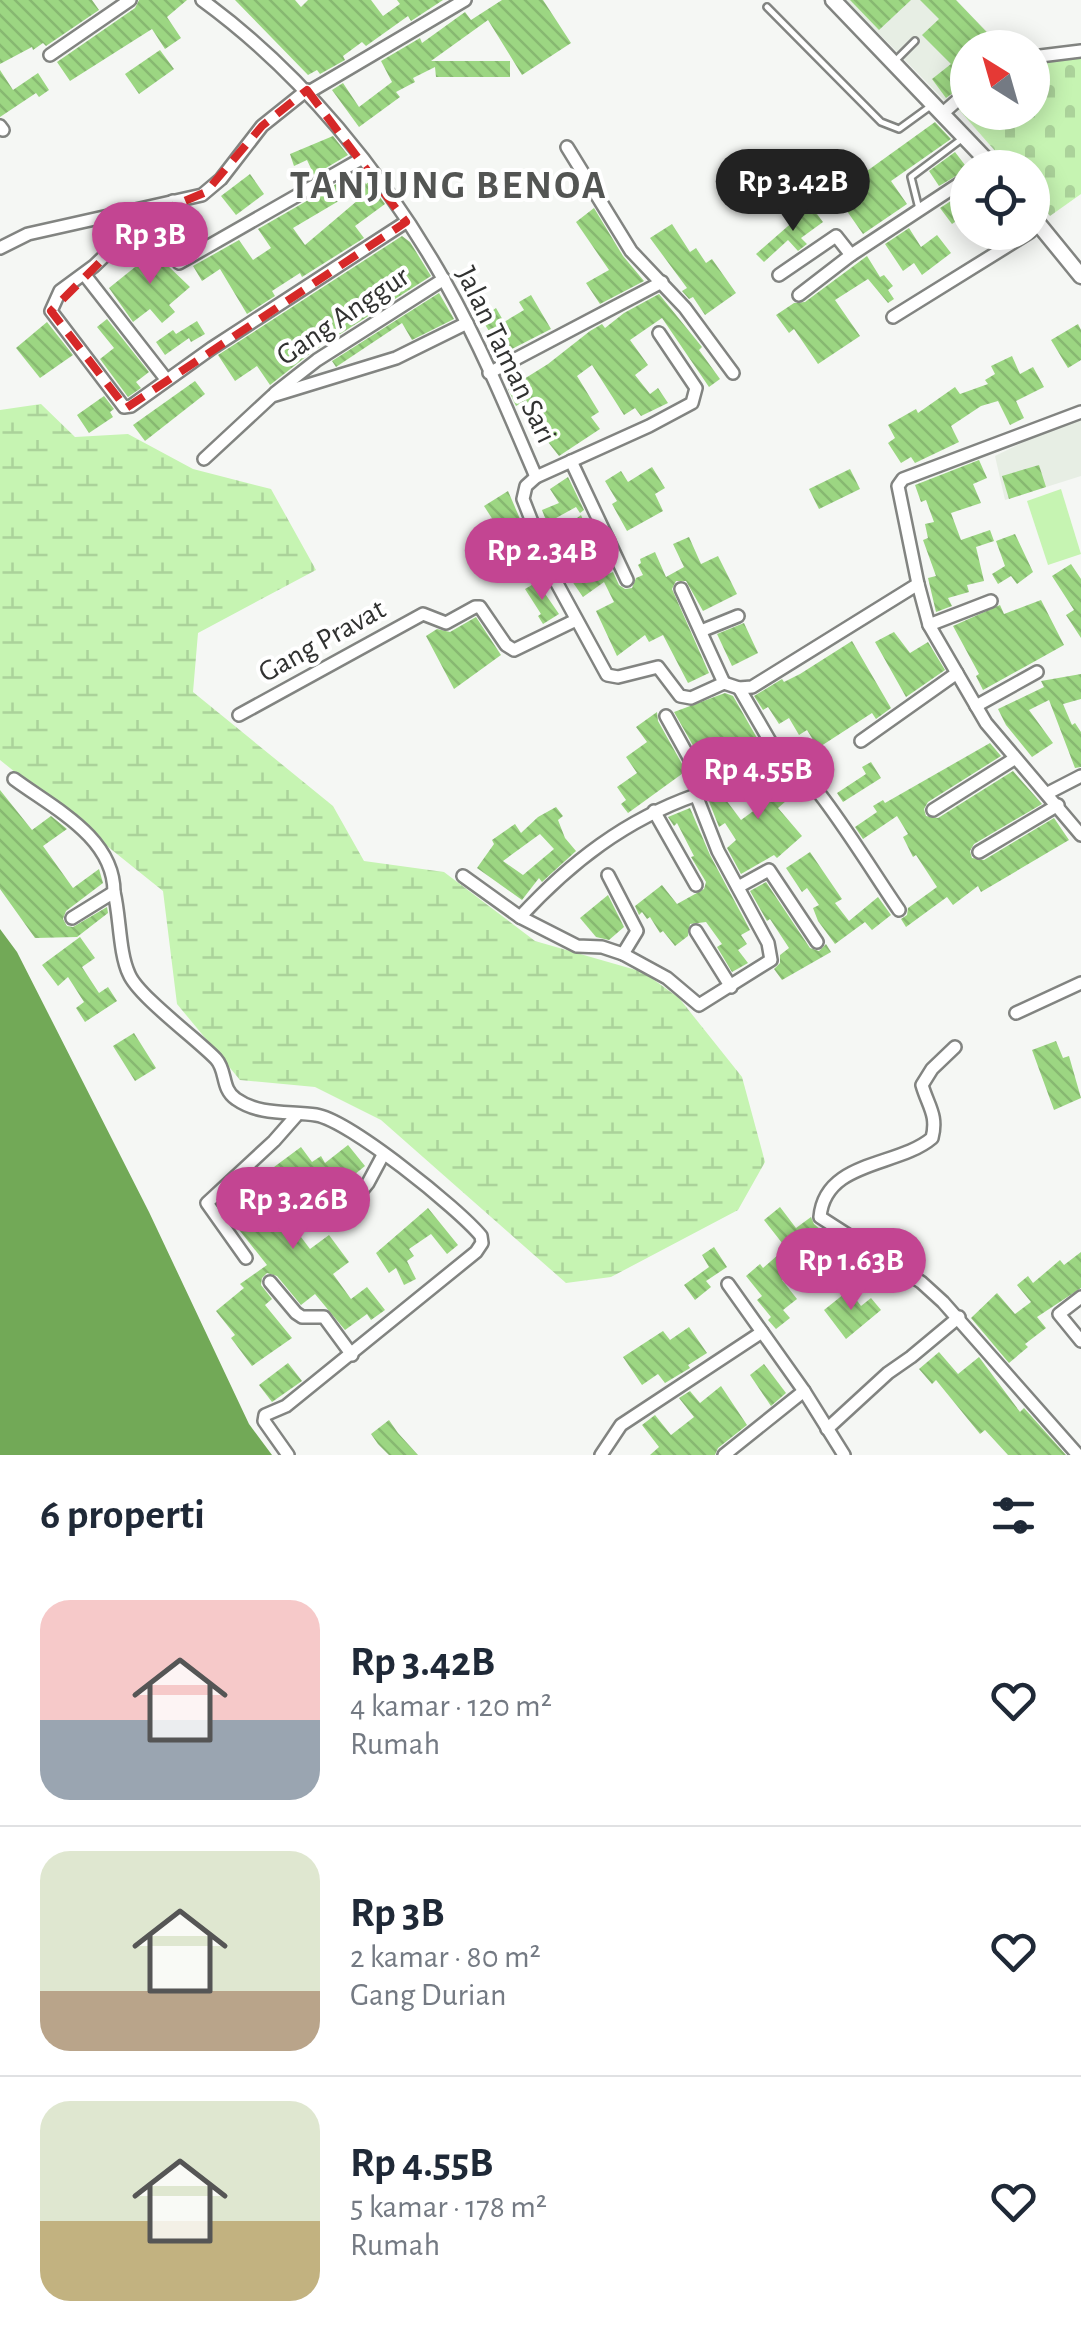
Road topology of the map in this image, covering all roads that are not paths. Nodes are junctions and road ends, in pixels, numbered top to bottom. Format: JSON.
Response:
{"nodes":[{"id":1,"x":130,"y":0,"type":"edge"},
{"id":2,"x":202,"y":0,"type":"edge"},
{"id":3,"x":465,"y":0,"type":"edge"},
{"id":4,"x":833,"y":0,"type":"edge"},
{"id":5,"x":766,"y":8,"type":"dead end"},
{"id":6,"x":915,"y":42,"type":"dead end"},
{"id":7,"x":1081,"y":51,"type":"edge"},
{"id":8,"x":50,"y":55,"type":"dead end"},
{"id":9,"x":1050,"y":55,"type":"edge"},
{"id":10,"x":894,"y":62,"type":"junction"},
{"id":11,"x":308,"y":91,"type":"junction"},
{"id":12,"x":950,"y":102,"type":"edge"},
{"id":13,"x":939,"y":108,"type":"junction"},
{"id":14,"x":966,"y":136,"type":"junction"},
{"id":15,"x":567,"y":147,"type":"dead end"},
{"id":16,"x":977,"y":150,"type":"edge"},
{"id":17,"x":361,"y":159,"type":"junction"},
{"id":18,"x":950,"y":190,"type":"edge"},
{"id":19,"x":173,"y":201,"type":"junction"},
{"id":20,"x":920,"y":210,"type":"junction"},
{"id":21,"x":406,"y":222,"type":"junction"},
{"id":22,"x":1050,"y":243,"type":"edge"},
{"id":23,"x":0,"y":248,"type":"edge"},
{"id":24,"x":997,"y":250,"type":"edge"},
{"id":25,"x":851,"y":255,"type":"junction"},
{"id":26,"x":179,"y":263,"type":"dead end"},
{"id":27,"x":84,"y":274,"type":"junction"},
{"id":28,"x":779,"y":275,"type":"dead end"},
{"id":29,"x":1081,"y":276,"type":"edge"},
{"id":30,"x":444,"y":280,"type":"junction"},
{"id":31,"x":662,"y":282,"type":"junction"},
{"id":32,"x":799,"y":295,"type":"dead end"},
{"id":33,"x":893,"y":317,"type":"dead end"},
{"id":34,"x":467,"y":323,"type":"junction"},
{"id":35,"x":659,"y":333,"type":"dead end"},
{"id":36,"x":489,"y":373,"type":"junction"},
{"id":37,"x":734,"y":373,"type":"dead end"},
{"id":38,"x":166,"y":378,"type":"junction"},
{"id":39,"x":272,"y":396,"type":"junction"},
{"id":40,"x":1081,"y":412,"type":"edge"},
{"id":41,"x":204,"y":459,"type":"dead end"},
{"id":42,"x":571,"y":461,"type":"junction"},
{"id":43,"x":536,"y":477,"type":"junction"},
{"id":44,"x":627,"y":580,"type":"dead end"},
{"id":45,"x":918,"y":584,"type":"junction"},
{"id":46,"x":681,"y":588,"type":"dead end"},
{"id":47,"x":991,"y":601,"type":"dead end"},
{"id":48,"x":738,"y":616,"type":"dead end"},
{"id":49,"x":576,"y":620,"type":"junction"},
{"id":50,"x":929,"y":625,"type":"junction"},
{"id":51,"x":701,"y":631,"type":"junction"},
{"id":52,"x":1037,"y":672,"type":"dead end"},
{"id":53,"x":957,"y":673,"type":"junction"},
{"id":54,"x":724,"y":683,"type":"junction"},
{"id":55,"x":739,"y":688,"type":"junction"},
{"id":56,"x":976,"y":706,"type":"junction"},
{"id":57,"x":239,"y":715,"type":"dead end"},
{"id":58,"x":666,"y":716,"type":"dead end"},
{"id":59,"x":861,"y":741,"type":"dead end"},
{"id":60,"x":771,"y":743,"type":"junction"},
{"id":61,"x":1014,"y":759,"type":"junction"},
{"id":62,"x":1081,"y":776,"type":"edge"},
{"id":63,"x":14,"y":779,"type":"dead end"},
{"id":64,"x":702,"y":792,"type":"junction"},
{"id":65,"x":1048,"y":793,"type":"junction"},
{"id":66,"x":1058,"y":805,"type":"junction"},
{"id":67,"x":933,"y":810,"type":"dead end"},
{"id":68,"x":654,"y":811,"type":"junction"},
{"id":69,"x":1081,"y":835,"type":"edge"},
{"id":70,"x":979,"y":852,"type":"dead end"},
{"id":71,"x":608,"y":874,"type":"dead end"},
{"id":72,"x":463,"y":876,"type":"dead end"},
{"id":73,"x":696,"y":885,"type":"dead end"},
{"id":74,"x":738,"y":887,"type":"junction"},
{"id":75,"x":114,"y":892,"type":"junction"},
{"id":76,"x":900,"y":910,"type":"dead end"},
{"id":77,"x":520,"y":917,"type":"junction"},
{"id":78,"x":72,"y":918,"type":"dead end"},
{"id":79,"x":696,"y":931,"type":"dead end"},
{"id":80,"x":817,"y":942,"type":"dead end"},
{"id":81,"x":623,"y":954,"type":"junction"},
{"id":82,"x":1081,"y":983,"type":"edge"},
{"id":83,"x":731,"y":987,"type":"junction"},
{"id":84,"x":1016,"y":1013,"type":"dead end"},
{"id":85,"x":955,"y":1047,"type":"dead end"},
{"id":86,"x":296,"y":1116,"type":"junction"},
{"id":87,"x":383,"y":1155,"type":"junction"},
{"id":88,"x":352,"y":1204,"type":"dead end"},
{"id":89,"x":246,"y":1258,"type":"dead end"},
{"id":90,"x":270,"y":1282,"type":"dead end"},
{"id":91,"x":728,"y":1284,"type":"dead end"},
{"id":92,"x":1081,"y":1297,"type":"edge"},
{"id":93,"x":959,"y":1317,"type":"junction"},
{"id":94,"x":762,"y":1332,"type":"junction"},
{"id":95,"x":1081,"y":1341,"type":"edge"},
{"id":96,"x":352,"y":1355,"type":"junction"},
{"id":97,"x":804,"y":1390,"type":"junction"},
{"id":98,"x":827,"y":1429,"type":"junction"},
{"id":99,"x":288,"y":1455,"type":"edge"},
{"id":100,"x":601,"y":1455,"type":"edge"},
{"id":101,"x":724,"y":1455,"type":"edge"},
{"id":102,"x":844,"y":1455,"type":"edge"},
{"id":103,"x":1078,"y":1455,"type":"edge"}],
"edges":[{"from":1,"to":8,"type":"street"},
{"from":2,"to":11,"type":"street","name":"Jalan Taman Sari"},
{"from":3,"to":11,"type":"street"},
{"from":4,"to":10,"type":"street"},
{"from":5,"to":13,"type":"lane"},
{"from":6,"to":10,"type":"lane"},
{"from":7,"to":9,"type":"street"},
{"from":10,"to":13,"type":"street"},
{"from":11,"to":17,"type":"street","name":"Jalan Taman Sari"},
{"from":11,"to":19,"type":"street"},
{"from":12,"to":13,"type":"street"},
{"from":13,"to":14,"type":"street"},
{"from":14,"to":16,"type":"street"},
{"from":14,"to":20,"type":"lane"},
{"from":15,"to":31,"type":"street"},
{"from":17,"to":21,"type":"street","name":"Jalan Taman Sari"},
{"from":17,"to":26,"type":"street"},
{"from":18,"to":20,"type":"street"},
{"from":19,"to":23,"type":"street"},
{"from":19,"to":27,"type":"street"},
{"from":20,"to":25,"type":"street"},
{"from":21,"to":30,"type":"street","name":"Jalan Taman Sari"},
{"from":21,"to":38,"type":"street"},
{"from":22,"to":29,"type":"street"},
{"from":24,"to":33,"type":"street"},
{"from":25,"to":28,"type":"street"},
{"from":25,"to":32,"type":"street"},
{"from":27,"to":38,"type":"street"},
{"from":27,"to":38,"type":"street"},
{"from":30,"to":34,"type":"street","name":"Jalan Taman Sari"},
{"from":30,"to":39,"type":"street","name":"Gang Anggur"},
{"from":31,"to":36,"type":"street"},
{"from":31,"to":37,"type":"street"},
{"from":34,"to":36,"type":"street","name":"Jalan Taman Sari"},
{"from":34,"to":39,"type":"street"},
{"from":35,"to":42,"type":"street"},
{"from":36,"to":43,"type":"street","name":"Jalan Taman Sari"},
{"from":39,"to":41,"type":"street","name":"Gang Anggur"},
{"from":40,"to":45,"type":"street"},
{"from":42,"to":43,"type":"street"},
{"from":42,"to":44,"type":"street"},
{"from":43,"to":49,"type":"street","name":"Jalan Taman Sari"},
{"from":45,"to":50,"type":"street"},
{"from":45,"to":55,"type":"street"},
{"from":46,"to":51,"type":"street"},
{"from":47,"to":50,"type":"street"},
{"from":48,"to":51,"type":"street"},
{"from":49,"to":54,"type":"street","name":"Jalan Taman Sari"},
{"from":49,"to":57,"type":"street","name":"Gang Pravat"},
{"from":50,"to":53,"type":"street"},
{"from":51,"to":54,"type":"street"},
{"from":52,"to":56,"type":"street"},
{"from":53,"to":56,"type":"street"},
{"from":53,"to":59,"type":"street"},
{"from":54,"to":55,"type":"street"},
{"from":55,"to":60,"type":"street"},
{"from":56,"to":61,"type":"street"},
{"from":58,"to":64,"type":"street"},
{"from":60,"to":64,"type":"street"},
{"from":60,"to":76,"type":"street"},
{"from":61,"to":65,"type":"street"},
{"from":61,"to":67,"type":"street"},
{"from":62,"to":65,"type":"street"},
{"from":63,"to":75,"type":"street"},
{"from":64,"to":68,"type":"street"},
{"from":64,"to":74,"type":"street"},
{"from":65,"to":66,"type":"street"},
{"from":66,"to":69,"type":"street"},
{"from":66,"to":70,"type":"street"},
{"from":68,"to":73,"type":"street"},
{"from":68,"to":77,"type":"street"},
{"from":71,"to":81,"type":"street"},
{"from":72,"to":77,"type":"street"},
{"from":74,"to":80,"type":"street"},
{"from":74,"to":83,"type":"street"},
{"from":75,"to":78,"type":"street"},
{"from":75,"to":86,"type":"street"},
{"from":77,"to":81,"type":"street"},
{"from":79,"to":83,"type":"street"},
{"from":81,"to":83,"type":"street"},
{"from":82,"to":84,"type":"street"},
{"from":85,"to":93,"type":"street"},
{"from":86,"to":87,"type":"street"},
{"from":86,"to":89,"type":"street"},
{"from":87,"to":88,"type":"street"},
{"from":87,"to":96,"type":"street"},
{"from":90,"to":96,"type":"street"},
{"from":91,"to":94,"type":"street"},
{"from":92,"to":95,"type":"street"},
{"from":93,"to":98,"type":"street"},
{"from":93,"to":103,"type":"street"},
{"from":94,"to":97,"type":"street"},
{"from":94,"to":100,"type":"street"},
{"from":96,"to":99,"type":"street"},
{"from":97,"to":98,"type":"street"},
{"from":97,"to":101,"type":"street"},
{"from":98,"to":102,"type":"street"}]}
